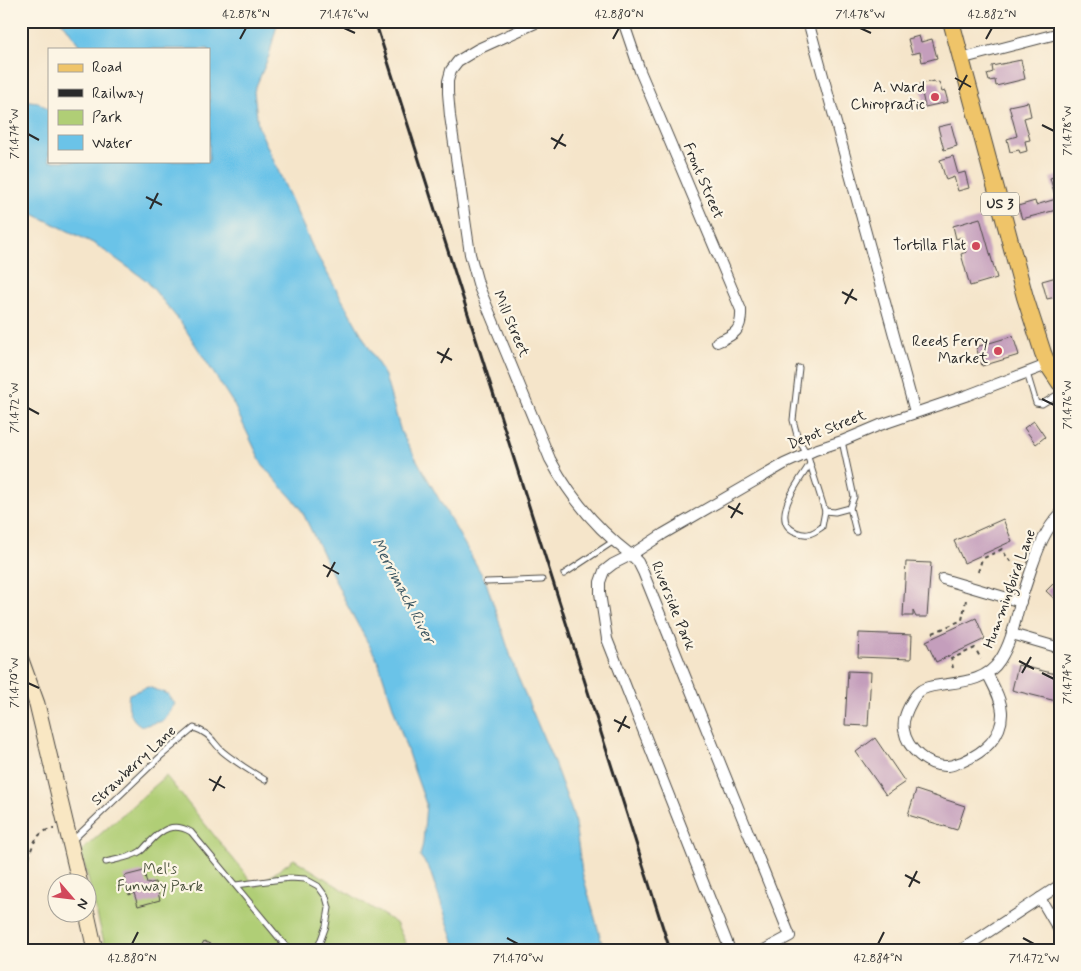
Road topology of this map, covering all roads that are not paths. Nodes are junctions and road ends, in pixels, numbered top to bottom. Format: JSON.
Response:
{"nodes":[{"id":1,"x":540,"y":21,"type":"edge"},
{"id":2,"x":623,"y":21,"type":"edge"},
{"id":3,"x":808,"y":21,"type":"edge"},
{"id":4,"x":950,"y":21,"type":"edge"},
{"id":5,"x":1060,"y":33,"type":"edge"},
{"id":6,"x":960,"y":59,"type":"junction"},
{"id":7,"x":717,"y":342,"type":"dead end"},
{"id":8,"x":1054,"y":363,"type":"edge"},
{"id":9,"x":799,"y":368,"type":"dead end"},
{"id":10,"x":1027,"y":373,"type":"junction"},
{"id":11,"x":1060,"y":383,"type":"edge"},
{"id":12,"x":1060,"y":393,"type":"edge"},
{"id":13,"x":915,"y":412,"type":"junction"},
{"id":14,"x":842,"y":441,"type":"junction"},
{"id":15,"x":807,"y":454,"type":"junction"},
{"id":16,"x":810,"y":464,"type":"junction"},
{"id":17,"x":850,"y":508,"type":"junction"},
{"id":18,"x":825,"y":511,"type":"junction"},
{"id":19,"x":1060,"y":514,"type":"edge"},
{"id":20,"x":856,"y":532,"type":"dead end"},
{"id":21,"x":614,"y":541,"type":"junction"},
{"id":22,"x":631,"y":555,"type":"junction"},
{"id":23,"x":564,"y":574,"type":"dead end"},
{"id":24,"x":943,"y":579,"type":"dead end"},
{"id":25,"x":542,"y":580,"type":"dead end"},
{"id":26,"x":486,"y":582,"type":"dead end"},
{"id":27,"x":1021,"y":602,"type":"junction"},
{"id":28,"x":1012,"y":634,"type":"junction"},
{"id":29,"x":1060,"y":648,"type":"edge"},
{"id":30,"x":21,"y":660,"type":"edge"},
{"id":31,"x":988,"y":673,"type":"junction"},
{"id":32,"x":265,"y":780,"type":"dead end"},
{"id":33,"x":68,"y":836,"type":"junction"},
{"id":34,"x":106,"y":862,"type":"dead end"},
{"id":35,"x":78,"y":874,"type":"edge"},
{"id":36,"x":236,"y":885,"type":"junction"},
{"id":37,"x":1060,"y":885,"type":"edge"},
{"id":38,"x":1040,"y":898,"type":"junction"},
{"id":39,"x":89,"y":924,"type":"edge"},
{"id":40,"x":1060,"y":932,"type":"edge"},
{"id":41,"x":95,"y":950,"type":"edge"},
{"id":42,"x":289,"y":950,"type":"edge"},
{"id":43,"x":317,"y":950,"type":"edge"},
{"id":44,"x":730,"y":950,"type":"edge"},
{"id":45,"x":764,"y":950,"type":"edge"},
{"id":46,"x":961,"y":950,"type":"edge"}],
"edges":[{"from":1,"to":21,"type":"street","name":"Mill Street"},
{"from":2,"to":7,"type":"street","name":"Front Street"},
{"from":3,"to":13,"type":"street"},
{"from":4,"to":6,"type":"main road","number":"US 3"},
{"from":5,"to":6,"type":"street"},
{"from":6,"to":8,"type":"main road","number":"US 3"},
{"from":8,"to":10,"type":"street","name":"Depot Street"},
{"from":8,"to":11,"type":"main road","number":"US 3"},
{"from":9,"to":15,"type":"lane"},
{"from":10,"to":12,"type":"lane"},
{"from":10,"to":13,"type":"street","name":"Depot Street"},
{"from":13,"to":14,"type":"street","name":"Depot Street"},
{"from":14,"to":15,"type":"street","name":"Depot Street"},
{"from":14,"to":17,"type":"lane"},
{"from":15,"to":16,"type":"lane"},
{"from":15,"to":22,"type":"street","name":"Depot Street"},
{"from":16,"to":18,"type":"lane"},
{"from":16,"to":18,"type":"lane"},
{"from":17,"to":18,"type":"lane"},
{"from":17,"to":20,"type":"lane"},
{"from":19,"to":27,"type":"street","name":"Hummingbird Lane"},
{"from":21,"to":22,"type":"street","name":"Mill Street"},
{"from":21,"to":23,"type":"lane"},
{"from":22,"to":44,"type":"street","name":"Riverside Park"},
{"from":22,"to":45,"type":"street","name":"Riverside Park"},
{"from":24,"to":27,"type":"street"},
{"from":25,"to":26,"type":"lane"},
{"from":27,"to":28,"type":"street","name":"Hummingbird Lane"},
{"from":28,"to":29,"type":"street"},
{"from":28,"to":31,"type":"street","name":"Hummingbird Lane"},
{"from":30,"to":33,"type":"main road"},
{"from":31,"to":31,"type":"street","name":"Hummingbird Lane"},
{"from":32,"to":33,"type":"lane","name":"Strawberry Lane"},
{"from":33,"to":35,"type":"main road"},
{"from":34,"to":36,"type":"lane"},
{"from":36,"to":42,"type":"lane"},
{"from":36,"to":43,"type":"lane"},
{"from":37,"to":38,"type":"street"},
{"from":38,"to":40,"type":"street"},
{"from":38,"to":46,"type":"street"},
{"from":39,"to":41,"type":"main road"}]}
